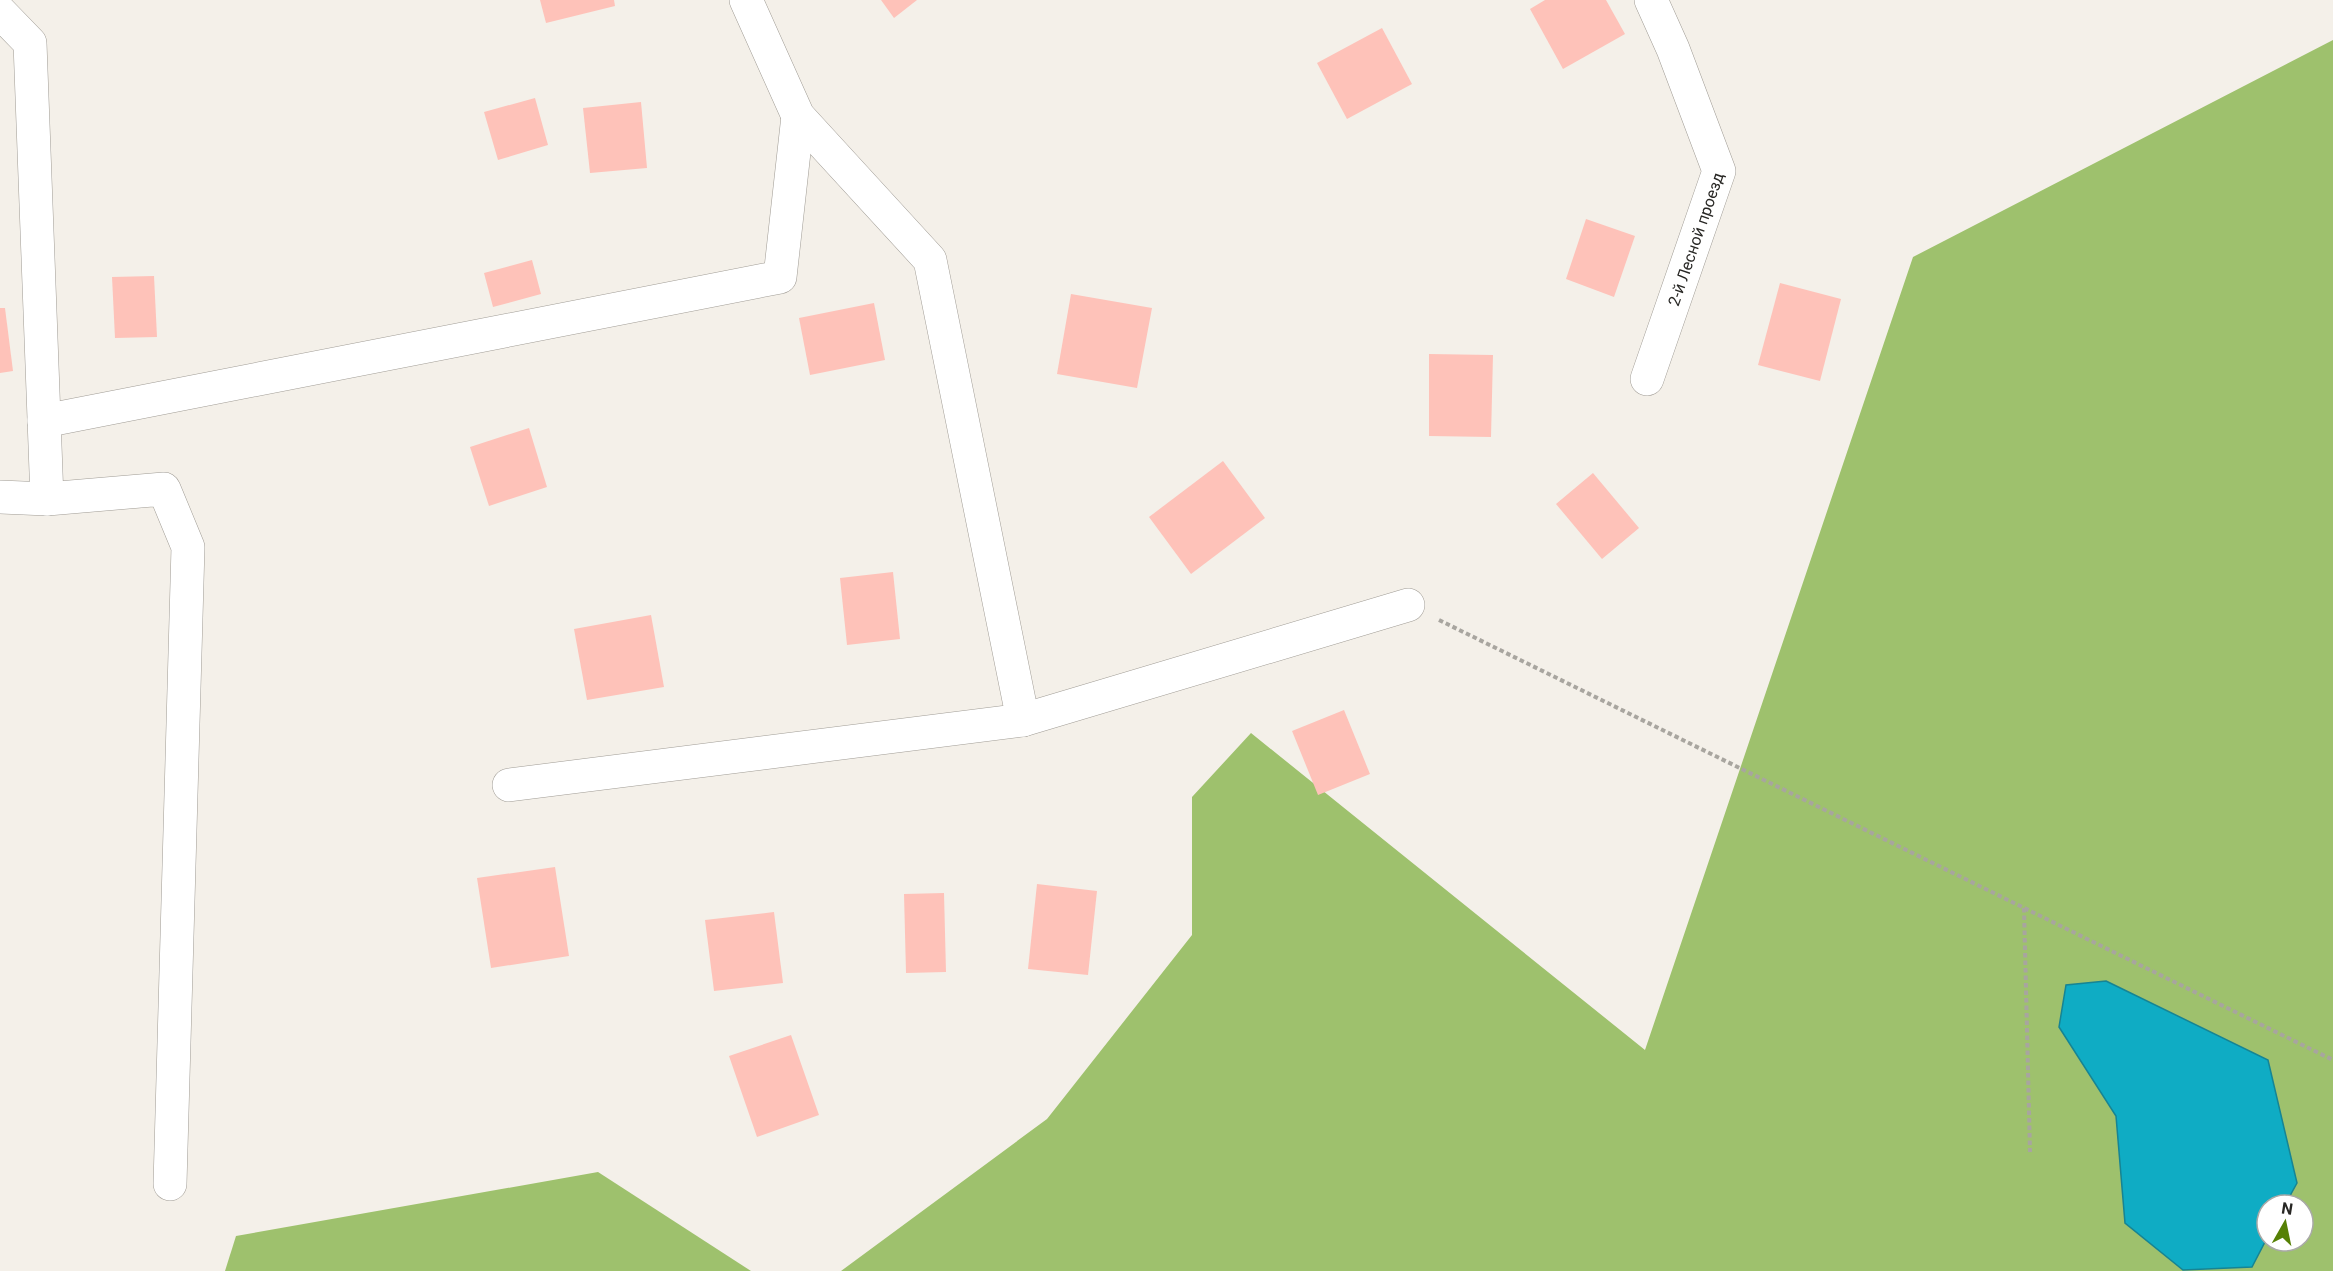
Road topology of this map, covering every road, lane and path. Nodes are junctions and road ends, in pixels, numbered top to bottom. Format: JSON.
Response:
{"nodes":[{"id":1,"x":746,"y":0,"type":"edge"},
{"id":2,"x":1651,"y":0,"type":"edge"},
{"id":3,"x":0,"y":12,"type":"edge"},
{"id":4,"x":798,"y":116,"type":"junction"},
{"id":5,"x":1647,"y":379,"type":"dead end"},
{"id":6,"x":44,"y":421,"type":"junction"},
{"id":7,"x":0,"y":497,"type":"edge"},
{"id":8,"x":47,"y":499,"type":"junction"},
{"id":9,"x":1408,"y":605,"type":"joint"},
{"id":10,"x":1023,"y":720,"type":"junction"},
{"id":11,"x":509,"y":785,"type":"dead end"},
{"id":12,"x":2024,"y":908,"type":"junction"},
{"id":13,"x":2333,"y":1060,"type":"edge"},
{"id":14,"x":2030,"y":1152,"type":"dead end"},
{"id":15,"x":170,"y":1184,"type":"dead end"}],
"edges":[{"from":1,"to":4,"type":"street"},
{"from":2,"to":5,"type":"street","name":"2-й Лесной проезд"},
{"from":3,"to":6,"type":"street"},
{"from":4,"to":6,"type":"street"},
{"from":4,"to":10,"type":"street"},
{"from":6,"to":8,"type":"street"},
{"from":7,"to":8,"type":"street"},
{"from":8,"to":15,"type":"street"},
{"from":9,"to":10,"type":"street"},
{"from":9,"to":12,"type":"path"},
{"from":10,"to":11,"type":"street"},
{"from":12,"to":13,"type":"path"},
{"from":12,"to":14,"type":"path"}]}
